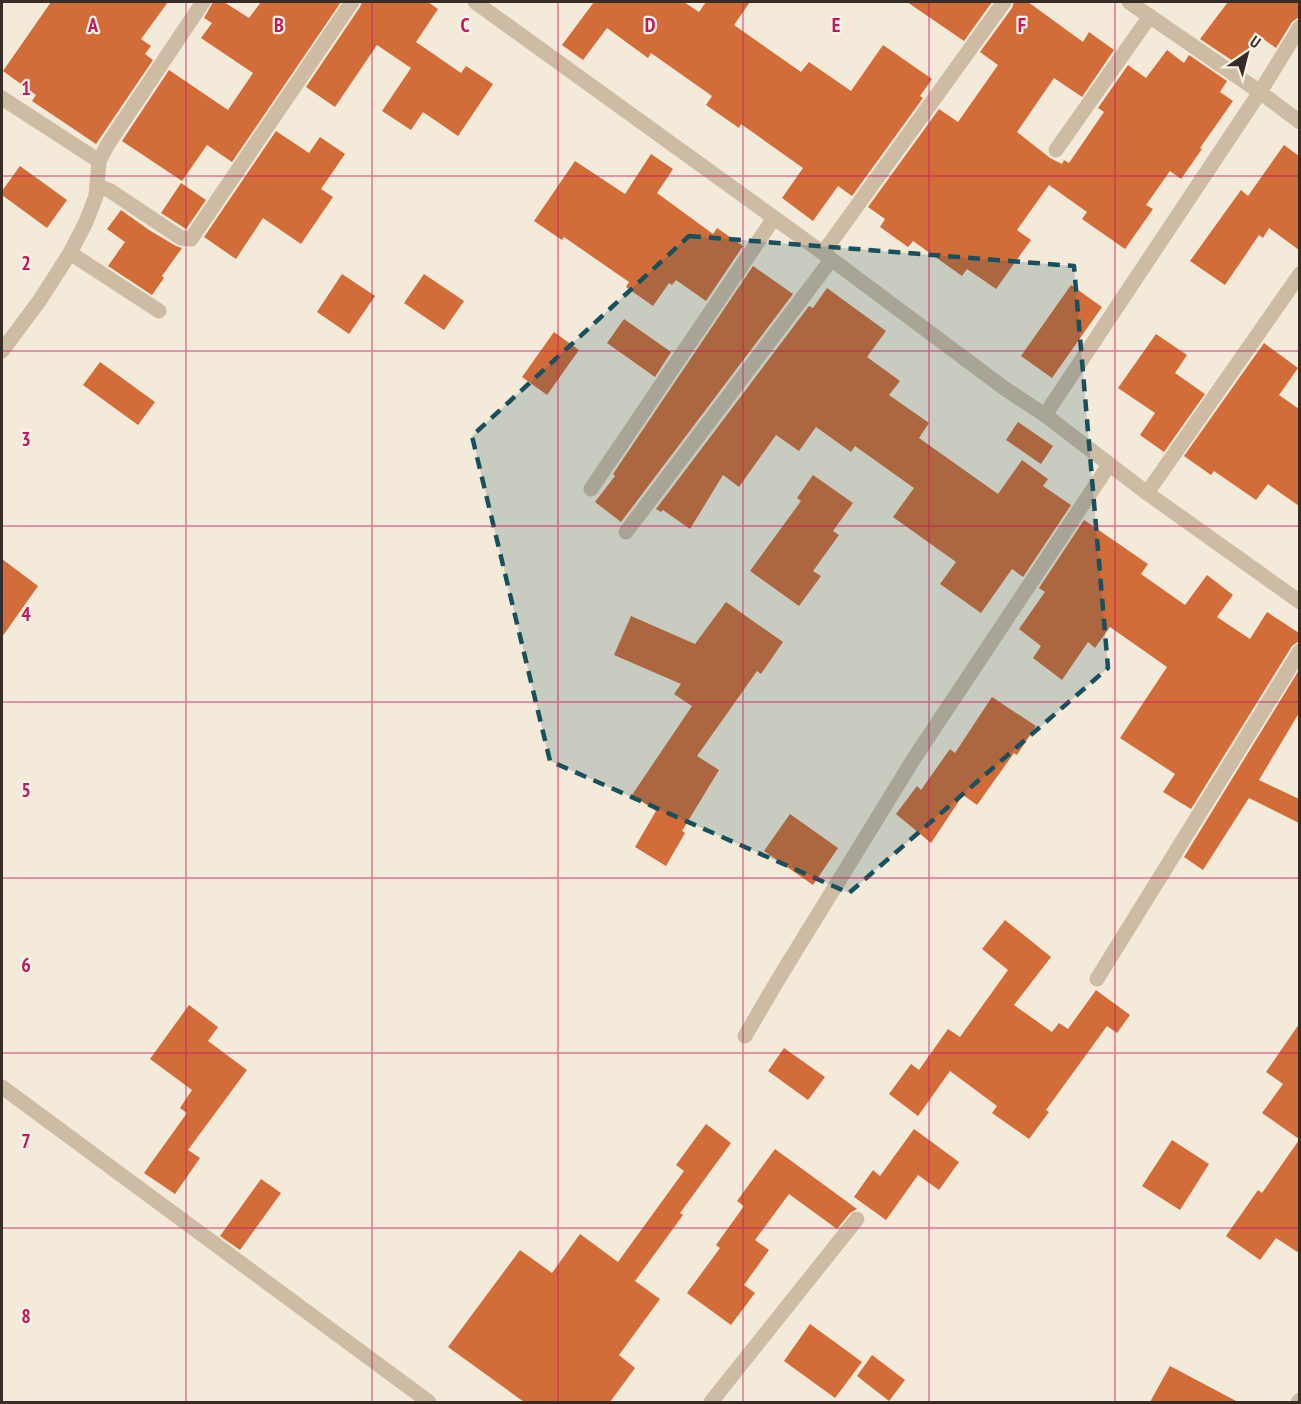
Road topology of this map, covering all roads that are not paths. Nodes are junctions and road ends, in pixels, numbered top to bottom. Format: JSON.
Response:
{"nodes":[{"id":1,"x":203,"y":2,"type":"edge"},
{"id":2,"x":352,"y":2,"type":"edge"},
{"id":3,"x":475,"y":2,"type":"edge"},
{"id":4,"x":1004,"y":2,"type":"edge"},
{"id":5,"x":1129,"y":2,"type":"edge"},
{"id":6,"x":1148,"y":10,"type":"edge"},
{"id":7,"x":1299,"y":27,"type":"edge"},
{"id":8,"x":1260,"y":92,"type":"junction"},
{"id":9,"x":2,"y":98,"type":"edge"},
{"id":10,"x":1299,"y":122,"type":"edge"},
{"id":11,"x":1056,"y":150,"type":"dead end"},
{"id":12,"x":99,"y":161,"type":"junction"},
{"id":13,"x":97,"y":186,"type":"junction"},
{"id":14,"x":774,"y":218,"type":"junction"},
{"id":15,"x":70,"y":253,"type":"junction"},
{"id":16,"x":827,"y":256,"type":"junction"},
{"id":17,"x":1299,"y":274,"type":"edge"},
{"id":18,"x":159,"y":312,"type":"dead end"},
{"id":19,"x":2,"y":351,"type":"edge"},
{"id":20,"x":1045,"y":415,"type":"junction"},
{"id":21,"x":1109,"y":465,"type":"junction"},
{"id":22,"x":591,"y":489,"type":"dead end"},
{"id":23,"x":1147,"y":494,"type":"junction"},
{"id":24,"x":626,"y":531,"type":"dead end"},
{"id":25,"x":1299,"y":602,"type":"edge"},
{"id":26,"x":1299,"y":651,"type":"edge"},
{"id":27,"x":1097,"y":979,"type":"dead end"},
{"id":28,"x":745,"y":1036,"type":"dead end"},
{"id":29,"x":2,"y":1087,"type":"edge"},
{"id":30,"x":857,"y":1219,"type":"dead end"},
{"id":31,"x":429,"y":1402,"type":"edge"},
{"id":32,"x":711,"y":1402,"type":"edge"}],
"edges":[{"from":1,"to":12,"type":"street"},
{"from":2,"to":13,"type":"street"},
{"from":3,"to":14,"type":"street"},
{"from":4,"to":16,"type":"street"},
{"from":5,"to":6,"type":"street"},
{"from":6,"to":8,"type":"street"},
{"from":6,"to":11,"type":"street"},
{"from":7,"to":8,"type":"street"},
{"from":8,"to":10,"type":"street"},
{"from":8,"to":20,"type":"street"},
{"from":9,"to":12,"type":"street"},
{"from":12,"to":13,"type":"street"},
{"from":13,"to":15,"type":"street"},
{"from":14,"to":16,"type":"street"},
{"from":14,"to":22,"type":"street"},
{"from":15,"to":18,"type":"street"},
{"from":15,"to":19,"type":"street"},
{"from":16,"to":20,"type":"street"},
{"from":16,"to":24,"type":"street"},
{"from":17,"to":23,"type":"street"},
{"from":20,"to":21,"type":"street"},
{"from":21,"to":23,"type":"street"},
{"from":21,"to":28,"type":"street"},
{"from":23,"to":25,"type":"street"},
{"from":26,"to":27,"type":"street"},
{"from":29,"to":31,"type":"street"},
{"from":30,"to":32,"type":"street"}]}
